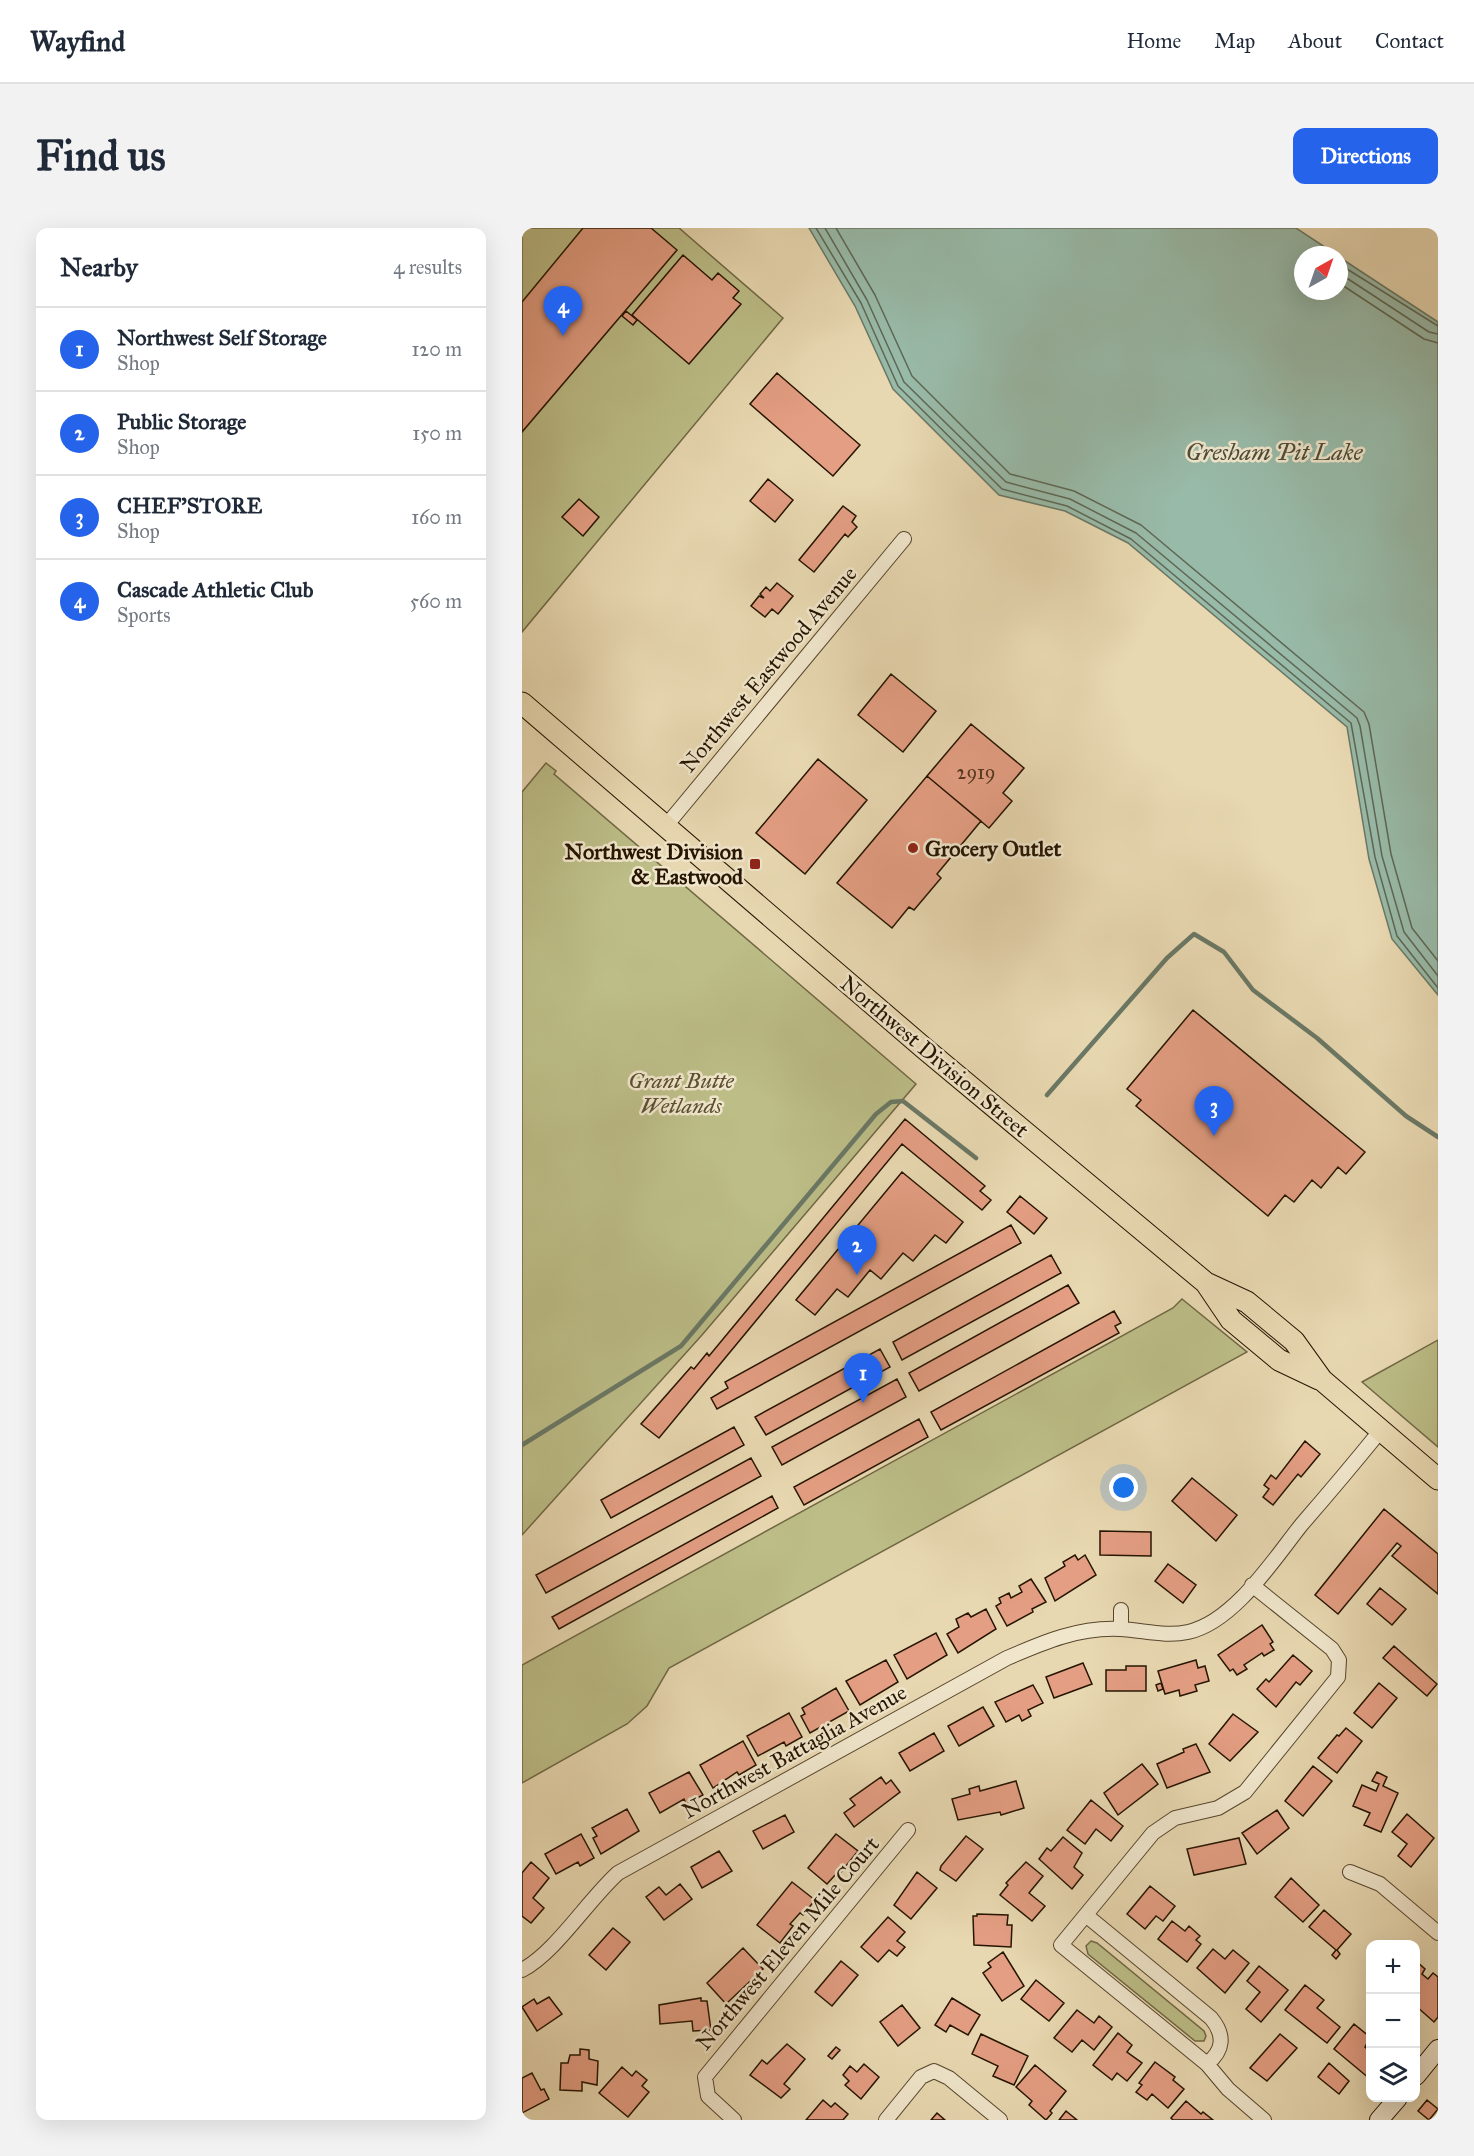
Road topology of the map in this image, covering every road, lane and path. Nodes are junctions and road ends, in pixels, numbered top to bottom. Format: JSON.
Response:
{"nodes":[{"id":1,"x":904,"y":539,"type":"dead end"},
{"id":2,"x":522,"y":703,"type":"edge"},
{"id":3,"x":665,"y":827,"type":"junction"},
{"id":4,"x":1381,"y":1430,"type":"junction"},
{"id":5,"x":1438,"y":1479,"type":"edge"},
{"id":6,"x":1252,"y":1585,"type":"junction"},
{"id":7,"x":1121,"y":1610,"type":"dead end"},
{"id":8,"x":1121,"y":1629,"type":"junction"},
{"id":9,"x":908,"y":1830,"type":"dead end"},
{"id":10,"x":1350,"y":1872,"type":"dead end"},
{"id":11,"x":1087,"y":1916,"type":"junction"},
{"id":12,"x":1438,"y":1933,"type":"edge"},
{"id":13,"x":522,"y":1970,"type":"edge"},
{"id":14,"x":1438,"y":2049,"type":"edge"},
{"id":15,"x":1207,"y":2064,"type":"junction"},
{"id":16,"x":1420,"y":2071,"type":"edge"},
{"id":17,"x":1394,"y":2102,"type":"edge"},
{"id":18,"x":734,"y":2120,"type":"edge"},
{"id":19,"x":886,"y":2120,"type":"edge"},
{"id":20,"x":1000,"y":2120,"type":"edge"},
{"id":21,"x":1264,"y":2120,"type":"edge"},
{"id":22,"x":1379,"y":2120,"type":"edge"}],
"edges":[{"from":1,"to":3,"type":"street","name":"Northwest Eastwood Avenue"},
{"from":2,"to":3,"type":"main road","name":"Northwest Division Street"},
{"from":3,"to":4,"type":"main road","name":"Northwest Division Street"},
{"from":4,"to":5,"type":"main road","name":"Northwest Division Street"},
{"from":4,"to":6,"type":"street","name":"Northwest Battaglia Avenue"},
{"from":6,"to":8,"type":"street","name":"Northwest Battaglia Avenue"},
{"from":6,"to":11,"type":"street"},
{"from":7,"to":8,"type":"street"},
{"from":8,"to":13,"type":"street","name":"Northwest Battaglia Avenue"},
{"from":9,"to":18,"type":"street","name":"Northwest Eleven Mile Court"},
{"from":10,"to":12,"type":"street"},
{"from":11,"to":15,"type":"street"},
{"from":11,"to":15,"type":"street"},
{"from":14,"to":16,"type":"main road"},
{"from":15,"to":21,"type":"street"},
{"from":17,"to":22,"type":"main road"},
{"from":19,"to":20,"type":"street"}]}
